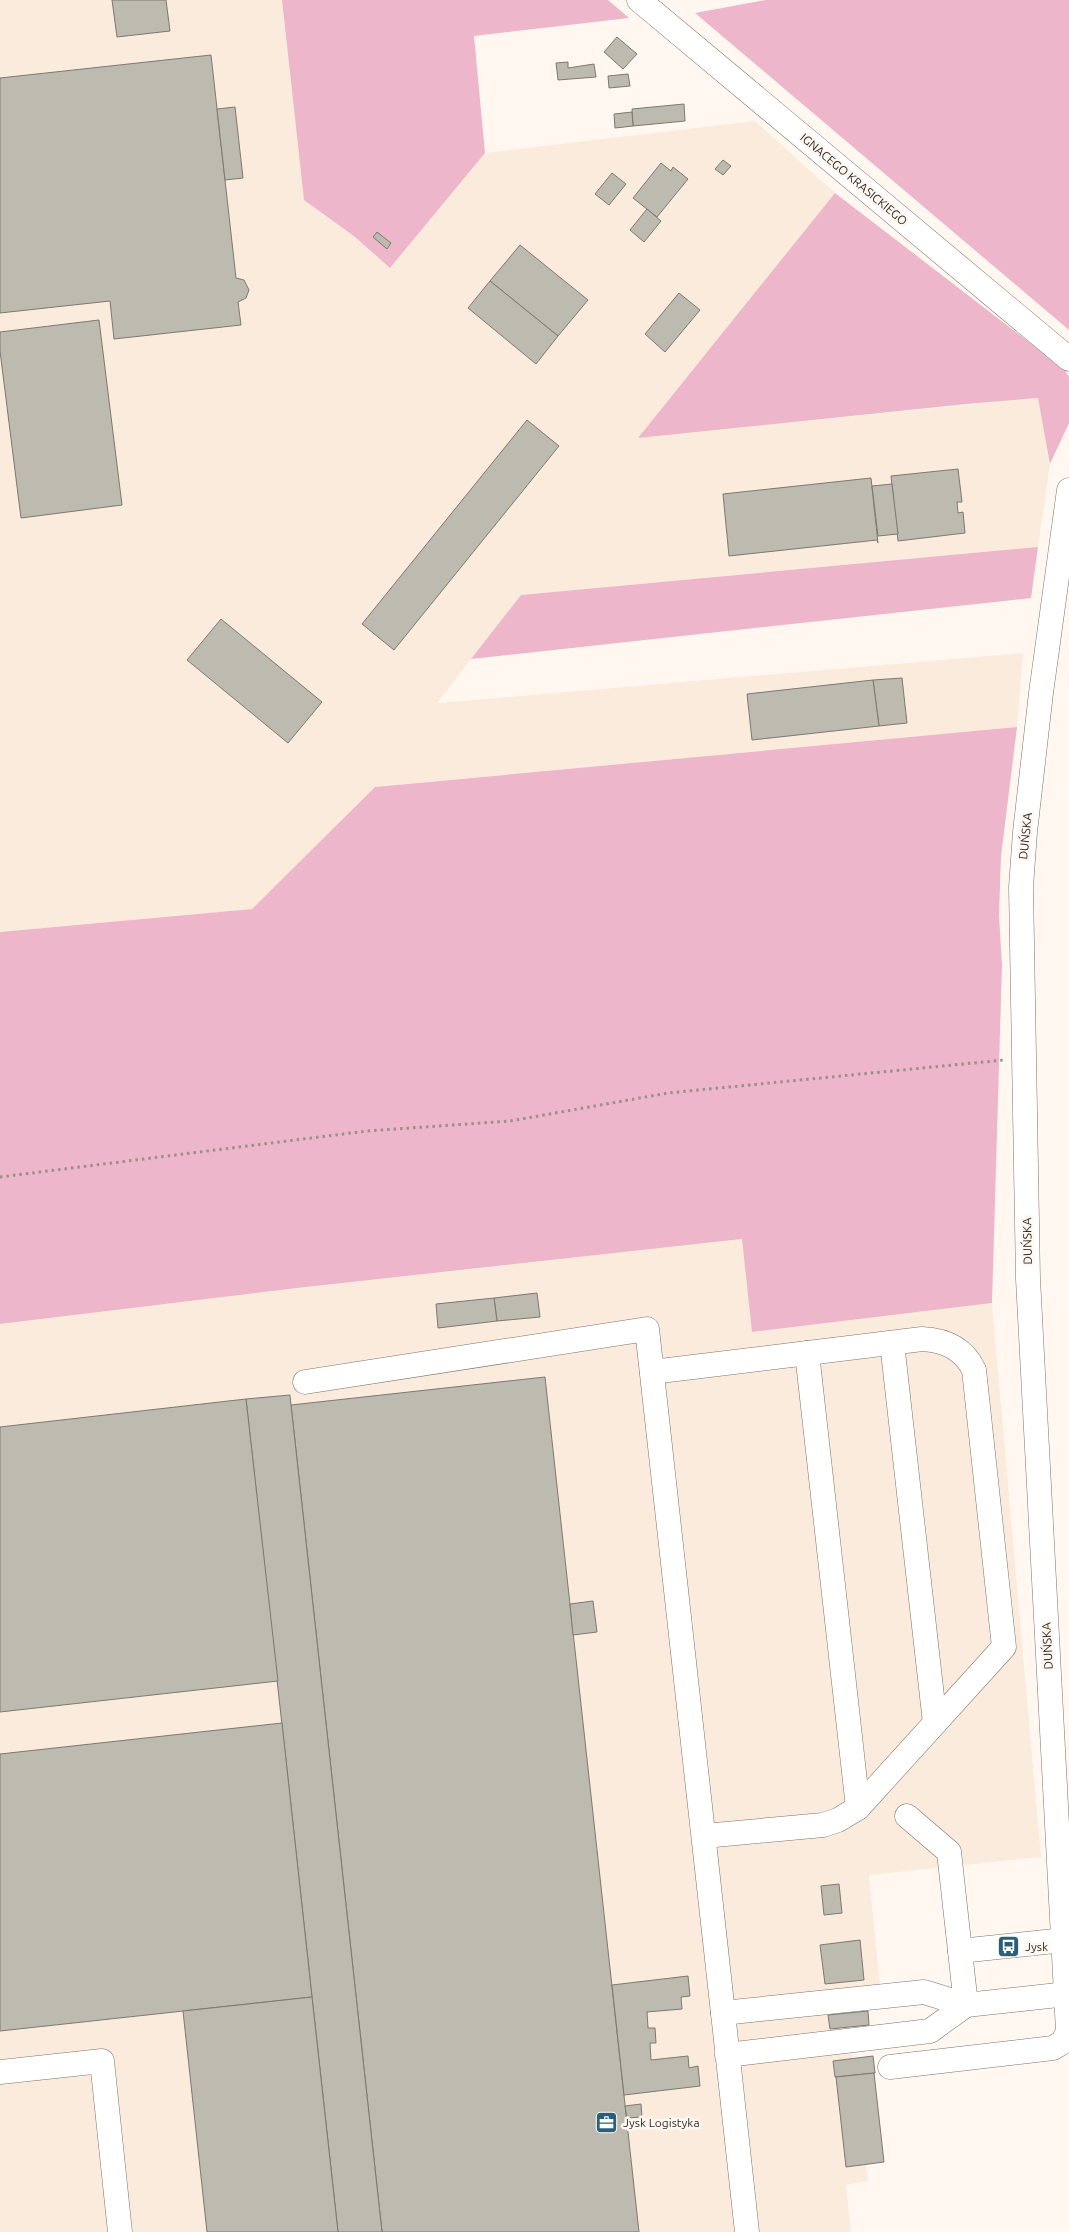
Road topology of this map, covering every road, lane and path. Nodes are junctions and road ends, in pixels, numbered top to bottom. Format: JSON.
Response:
{"nodes":[{"id":1,"x":639,"y":0,"type":"edge"},
{"id":2,"x":1069,"y":359,"type":"edge"},
{"id":3,"x":1069,"y":490,"type":"edge"},
{"id":4,"x":1022,"y":1058,"type":"junction"},
{"id":5,"x":0,"y":1177,"type":"edge"},
{"id":6,"x":892,"y":1343,"type":"junction"},
{"id":7,"x":807,"y":1353,"type":"junction"},
{"id":8,"x":652,"y":1372,"type":"junction"},
{"id":9,"x":305,"y":1382,"type":"dead end"},
{"id":10,"x":935,"y":1723,"type":"junction"},
{"id":11,"x":858,"y":1808,"type":"junction"},
{"id":12,"x":907,"y":1816,"type":"dead end"},
{"id":13,"x":704,"y":1836,"type":"junction"},
{"id":14,"x":1064,"y":1940,"type":"junction"},
{"id":15,"x":960,"y":1951,"type":"junction"},
{"id":16,"x":1067,"y":1994,"type":"junction"},
{"id":17,"x":966,"y":2005,"type":"junction"},
{"id":18,"x":723,"y":2014,"type":"junction"},
{"id":19,"x":727,"y":2055,"type":"junction"},
{"id":20,"x":890,"y":2067,"type":"dead end"},
{"id":21,"x":0,"y":2072,"type":"edge"},
{"id":22,"x":120,"y":2232,"type":"edge"},
{"id":23,"x":746,"y":2232,"type":"edge"}],
"edges":[{"from":1,"to":2,"type":"street","name":"IGNACEGO KRASICKIEGO"},
{"from":3,"to":4,"type":"street","name":"DUŃSKA"},
{"from":4,"to":5,"type":"path"},
{"from":4,"to":14,"type":"street","name":"DUŃSKA"},
{"from":6,"to":7,"type":"street"},
{"from":6,"to":10,"type":"street"},
{"from":6,"to":10,"type":"street"},
{"from":7,"to":8,"type":"street"},
{"from":7,"to":11,"type":"street"},
{"from":8,"to":9,"type":"street"},
{"from":8,"to":13,"type":"street"},
{"from":10,"to":11,"type":"street"},
{"from":11,"to":13,"type":"street"},
{"from":12,"to":15,"type":"street"},
{"from":13,"to":18,"type":"street"},
{"from":14,"to":15,"type":"street"},
{"from":14,"to":16,"type":"street","name":"DUŃSKA"},
{"from":15,"to":17,"type":"street"},
{"from":16,"to":17,"type":"street"},
{"from":16,"to":20,"type":"street","name":"DUŃSKA"},
{"from":17,"to":18,"type":"street"},
{"from":17,"to":19,"type":"street"},
{"from":18,"to":19,"type":"street"},
{"from":19,"to":23,"type":"street"},
{"from":21,"to":22,"type":"street"}]}
